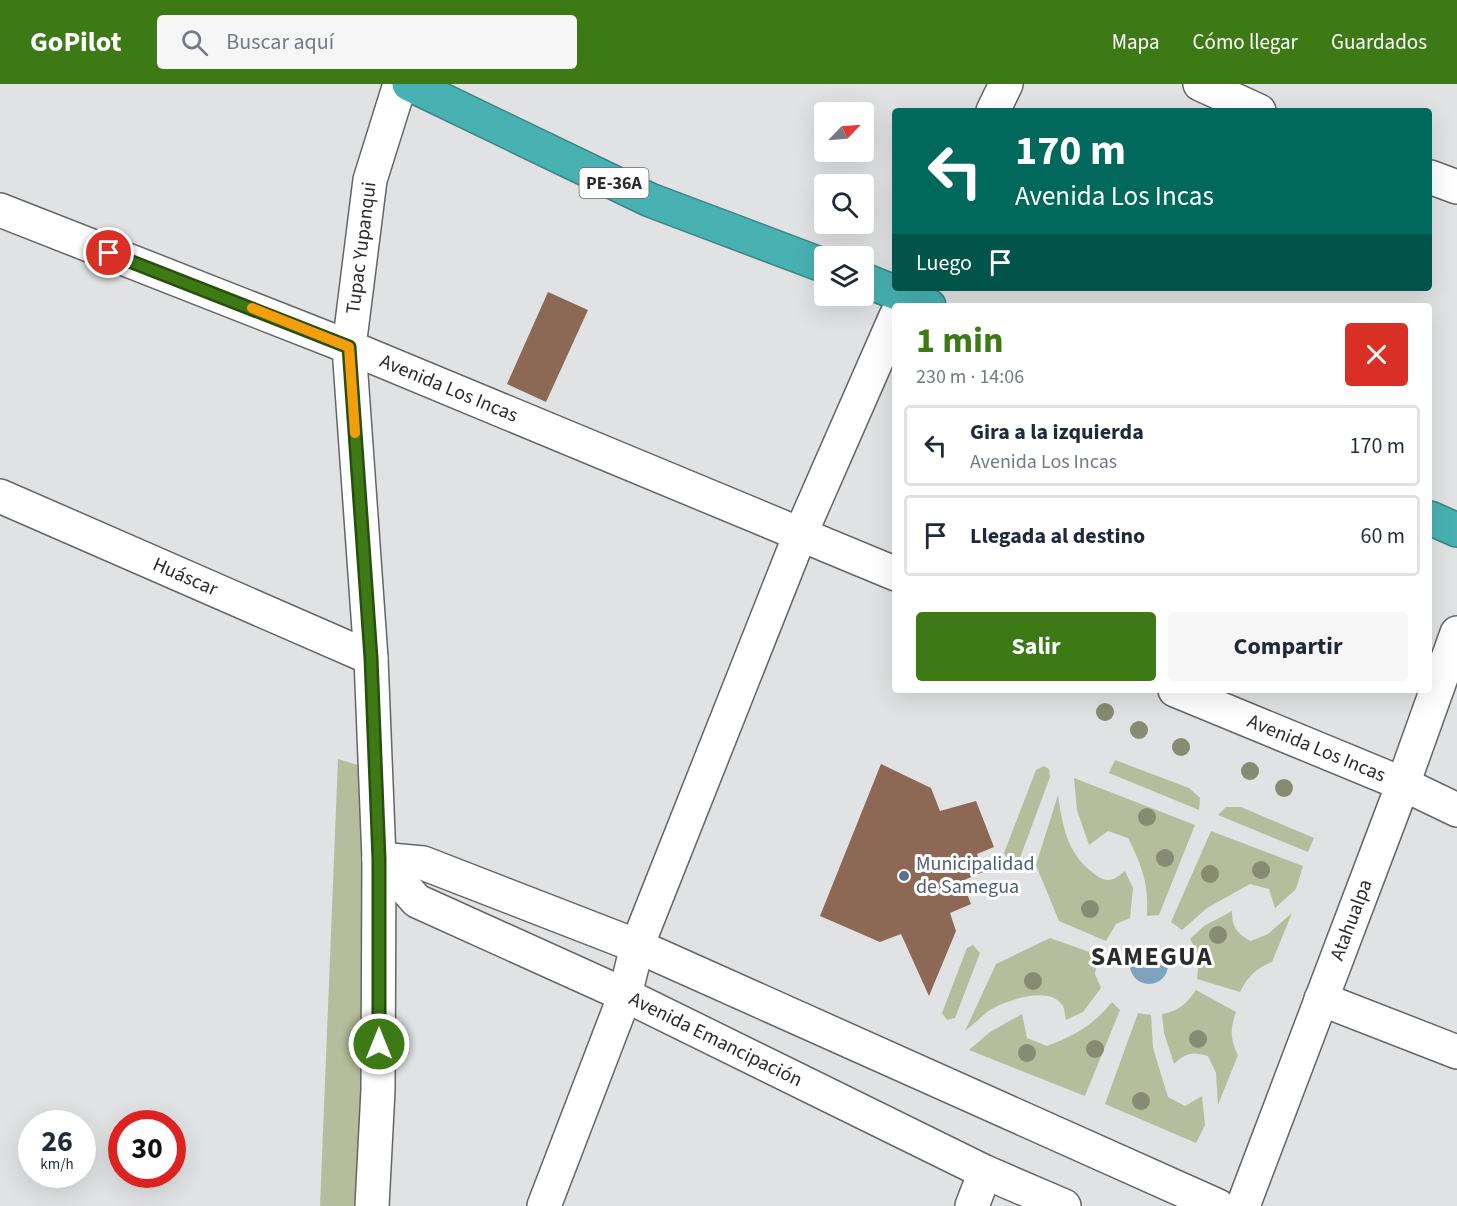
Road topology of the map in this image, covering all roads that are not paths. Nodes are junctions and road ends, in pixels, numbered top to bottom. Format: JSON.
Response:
{"nodes":[{"id":1,"x":400,"y":84,"type":"edge"},
{"id":2,"x":409,"y":84,"type":"edge"},
{"id":3,"x":1006,"y":84,"type":"edge"},
{"id":4,"x":1200,"y":84,"type":"edge"},
{"id":5,"x":1256,"y":101,"type":"edge"},
{"id":6,"x":994,"y":108,"type":"edge"},
{"id":7,"x":1432,"y":178,"type":"edge"},
{"id":8,"x":1457,"y":187,"type":"edge"},
{"id":9,"x":0,"y":210,"type":"edge"},
{"id":10,"x":814,"y":262,"type":"edge"},
{"id":11,"x":874,"y":285,"type":"edge"},
{"id":12,"x":907,"y":302,"type":"edge"},
{"id":13,"x":892,"y":335,"type":"edge"},
{"id":14,"x":349,"y":347,"type":"junction"},
{"id":15,"x":0,"y":496,"type":"edge"},
{"id":16,"x":1432,"y":520,"type":"edge"},
{"id":17,"x":1457,"y":530,"type":"edge"},
{"id":18,"x":800,"y":535,"type":"junction"},
{"id":19,"x":892,"y":572,"type":"edge"},
{"id":20,"x":1457,"y":633,"type":"edge"},
{"id":21,"x":371,"y":658,"type":"junction"},
{"id":22,"x":1182,"y":693,"type":"edge"},
{"id":23,"x":1402,"y":784,"type":"junction"},
{"id":24,"x":1457,"y":810,"type":"edge"},
{"id":25,"x":379,"y":859,"type":"junction"},
{"id":26,"x":638,"y":946,"type":"junction"},
{"id":27,"x":625,"y":995,"type":"junction"},
{"id":28,"x":1321,"y":999,"type":"junction"},
{"id":29,"x":1457,"y":1052,"type":"edge"},
{"id":30,"x":985,"y":1172,"type":"junction"},
{"id":31,"x":372,"y":1206,"type":"edge"},
{"id":32,"x":544,"y":1206,"type":"edge"},
{"id":33,"x":972,"y":1206,"type":"edge"},
{"id":34,"x":1064,"y":1206,"type":"edge"},
{"id":35,"x":1218,"y":1206,"type":"edge"},
{"id":36,"x":1243,"y":1206,"type":"edge"}],
"edges":[{"from":1,"to":14,"type":"street","name":"Tupac Yupanqui"},
{"from":2,"to":10,"type":"highway","number":"PE-36A"},
{"from":3,"to":6,"type":"street"},
{"from":4,"to":5,"type":"street"},
{"from":7,"to":8,"type":"street"},
{"from":9,"to":14,"type":"street","name":"Avenida Los Incas"},
{"from":11,"to":12,"type":"highway"},
{"from":13,"to":18,"type":"street"},
{"from":14,"to":18,"type":"street","name":"Avenida Los Incas"},
{"from":14,"to":21,"type":"street","name":"Tupac Yupanqui"},
{"from":15,"to":21,"type":"street","name":"Huáscar"},
{"from":16,"to":17,"type":"highway"},
{"from":18,"to":19,"type":"street","name":"Avenida Los Incas"},
{"from":18,"to":26,"type":"street"},
{"from":20,"to":23,"type":"street","name":"Atahualpa"},
{"from":21,"to":25,"type":"street","name":"Tupac Yupanqui"},
{"from":22,"to":23,"type":"street","name":"Avenida Los Incas"},
{"from":23,"to":24,"type":"street","name":"Avenida Los Incas"},
{"from":23,"to":28,"type":"street","name":"Atahualpa"},
{"from":25,"to":26,"type":"street"},
{"from":25,"to":27,"type":"street","name":"Avenida Emancipación"},
{"from":25,"to":31,"type":"street","name":"Tupac Yupanqui"},
{"from":26,"to":27,"type":"street"},
{"from":26,"to":35,"type":"street"},
{"from":27,"to":30,"type":"street","name":"Avenida Emancipación"},
{"from":27,"to":32,"type":"street"},
{"from":28,"to":29,"type":"street"},
{"from":28,"to":36,"type":"street","name":"Atahualpa"},
{"from":30,"to":33,"type":"street"},
{"from":30,"to":34,"type":"street","name":"Avenida Emancipación"}]}
